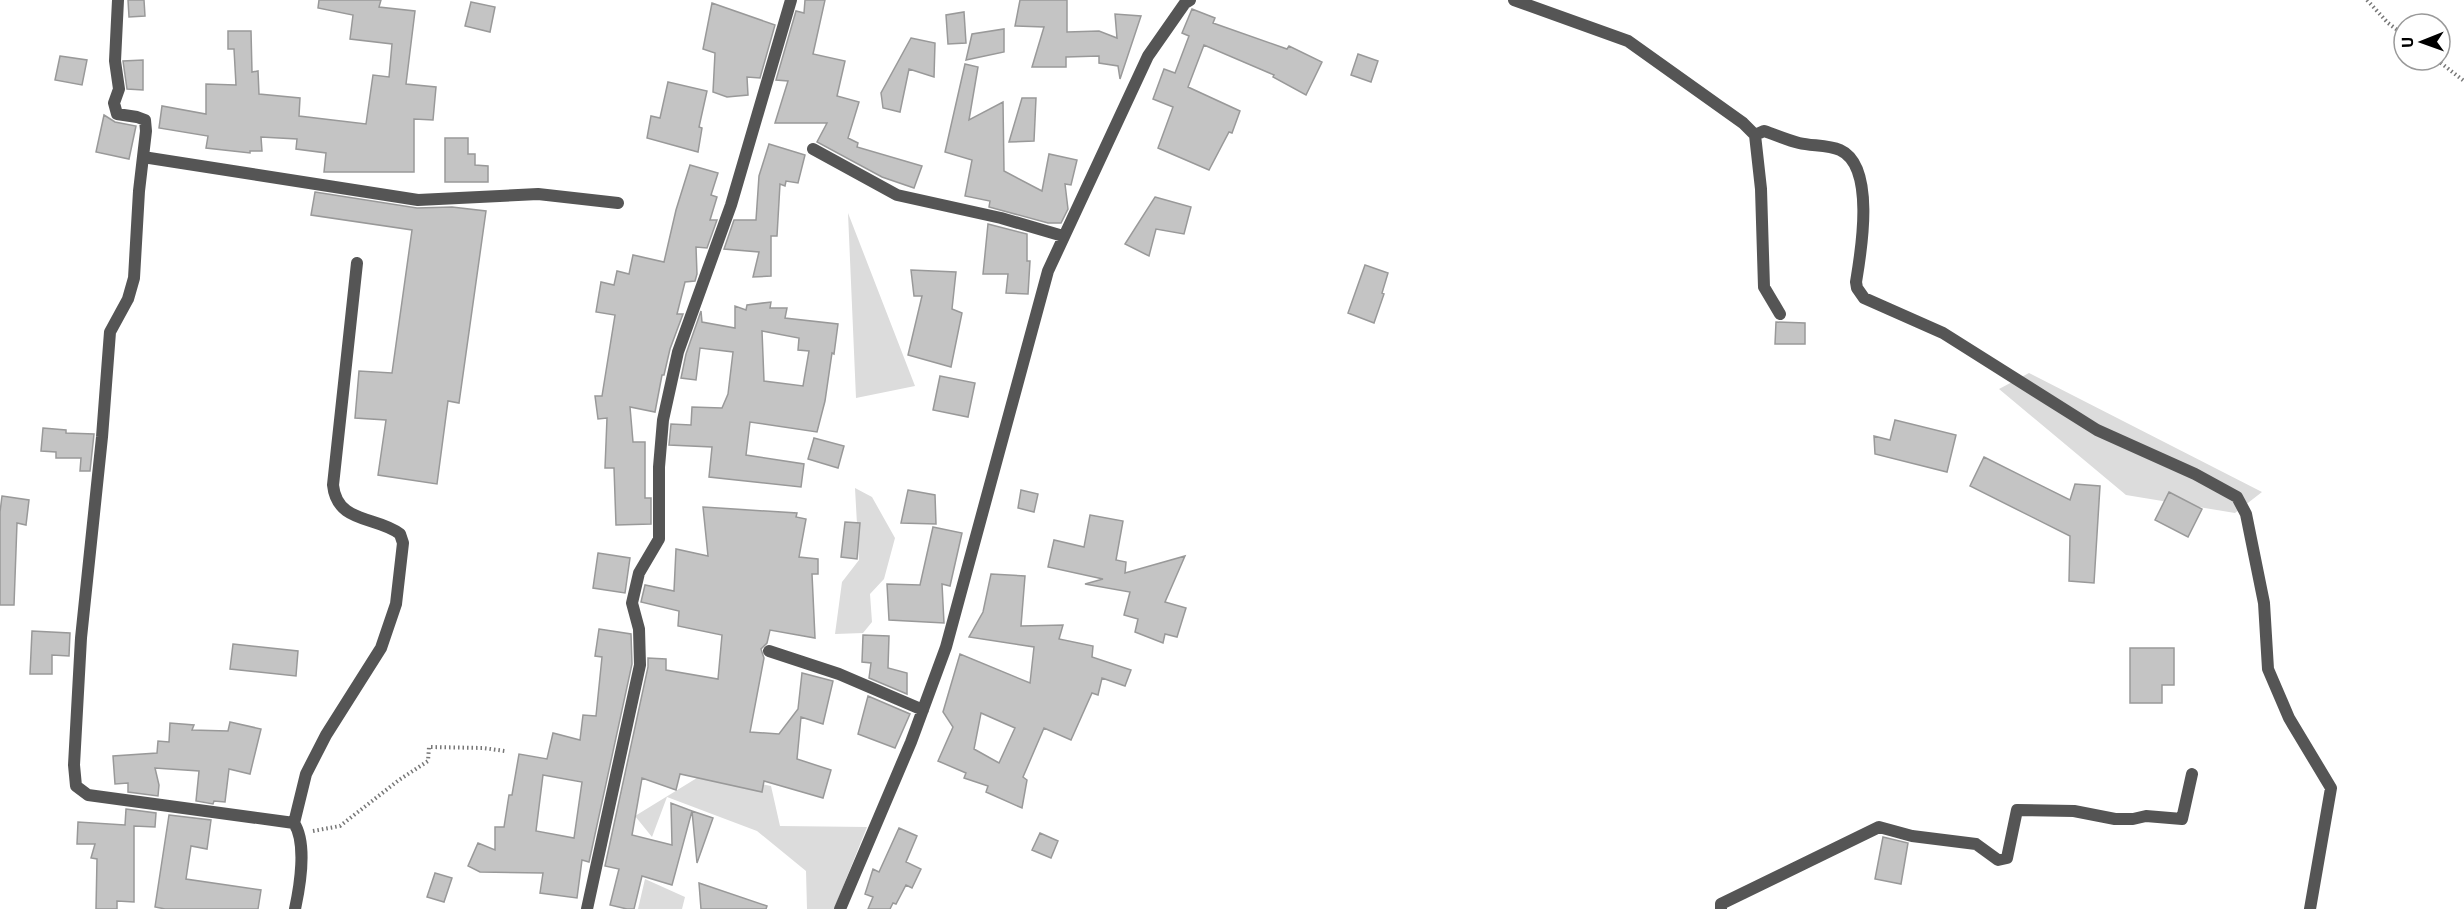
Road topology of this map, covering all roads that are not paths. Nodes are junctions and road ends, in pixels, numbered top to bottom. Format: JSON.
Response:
{"nodes":[{"id":1,"x":118,"y":0,"type":"edge"},
{"id":2,"x":791,"y":0,"type":"edge"},
{"id":3,"x":1190,"y":0,"type":"edge"},
{"id":4,"x":1514,"y":0,"type":"edge"},
{"id":5,"x":1755,"y":135,"type":"junction"},
{"id":6,"x":813,"y":149,"type":"dead end"},
{"id":7,"x":143,"y":157,"type":"junction"},
{"id":8,"x":618,"y":203,"type":"dead end"},
{"id":9,"x":1063,"y":236,"type":"junction"},
{"id":10,"x":357,"y":263,"type":"dead end"},
{"id":11,"x":1780,"y":314,"type":"dead end"},
{"id":12,"x":769,"y":651,"type":"dead end"},
{"id":13,"x":923,"y":710,"type":"junction"},
{"id":14,"x":2192,"y":774,"type":"dead end"},
{"id":15,"x":297,"y":828,"type":"junction"},
{"id":16,"x":295,"y":909,"type":"edge"},
{"id":17,"x":587,"y":909,"type":"edge"},
{"id":18,"x":840,"y":909,"type":"edge"},
{"id":19,"x":1721,"y":909,"type":"edge"},
{"id":20,"x":2310,"y":909,"type":"edge"}],
"edges":[{"from":1,"to":7,"type":"street"},
{"from":2,"to":17,"type":"street"},
{"from":3,"to":9,"type":"street"},
{"from":4,"to":5,"type":"street"},
{"from":5,"to":11,"type":"street"},
{"from":5,"to":20,"type":"street"},
{"from":6,"to":9,"type":"street"},
{"from":7,"to":8,"type":"street"},
{"from":7,"to":15,"type":"street"},
{"from":9,"to":13,"type":"street"},
{"from":10,"to":15,"type":"street"},
{"from":12,"to":13,"type":"street"},
{"from":13,"to":18,"type":"street"},
{"from":14,"to":19,"type":"street"},
{"from":15,"to":16,"type":"street"}]}
